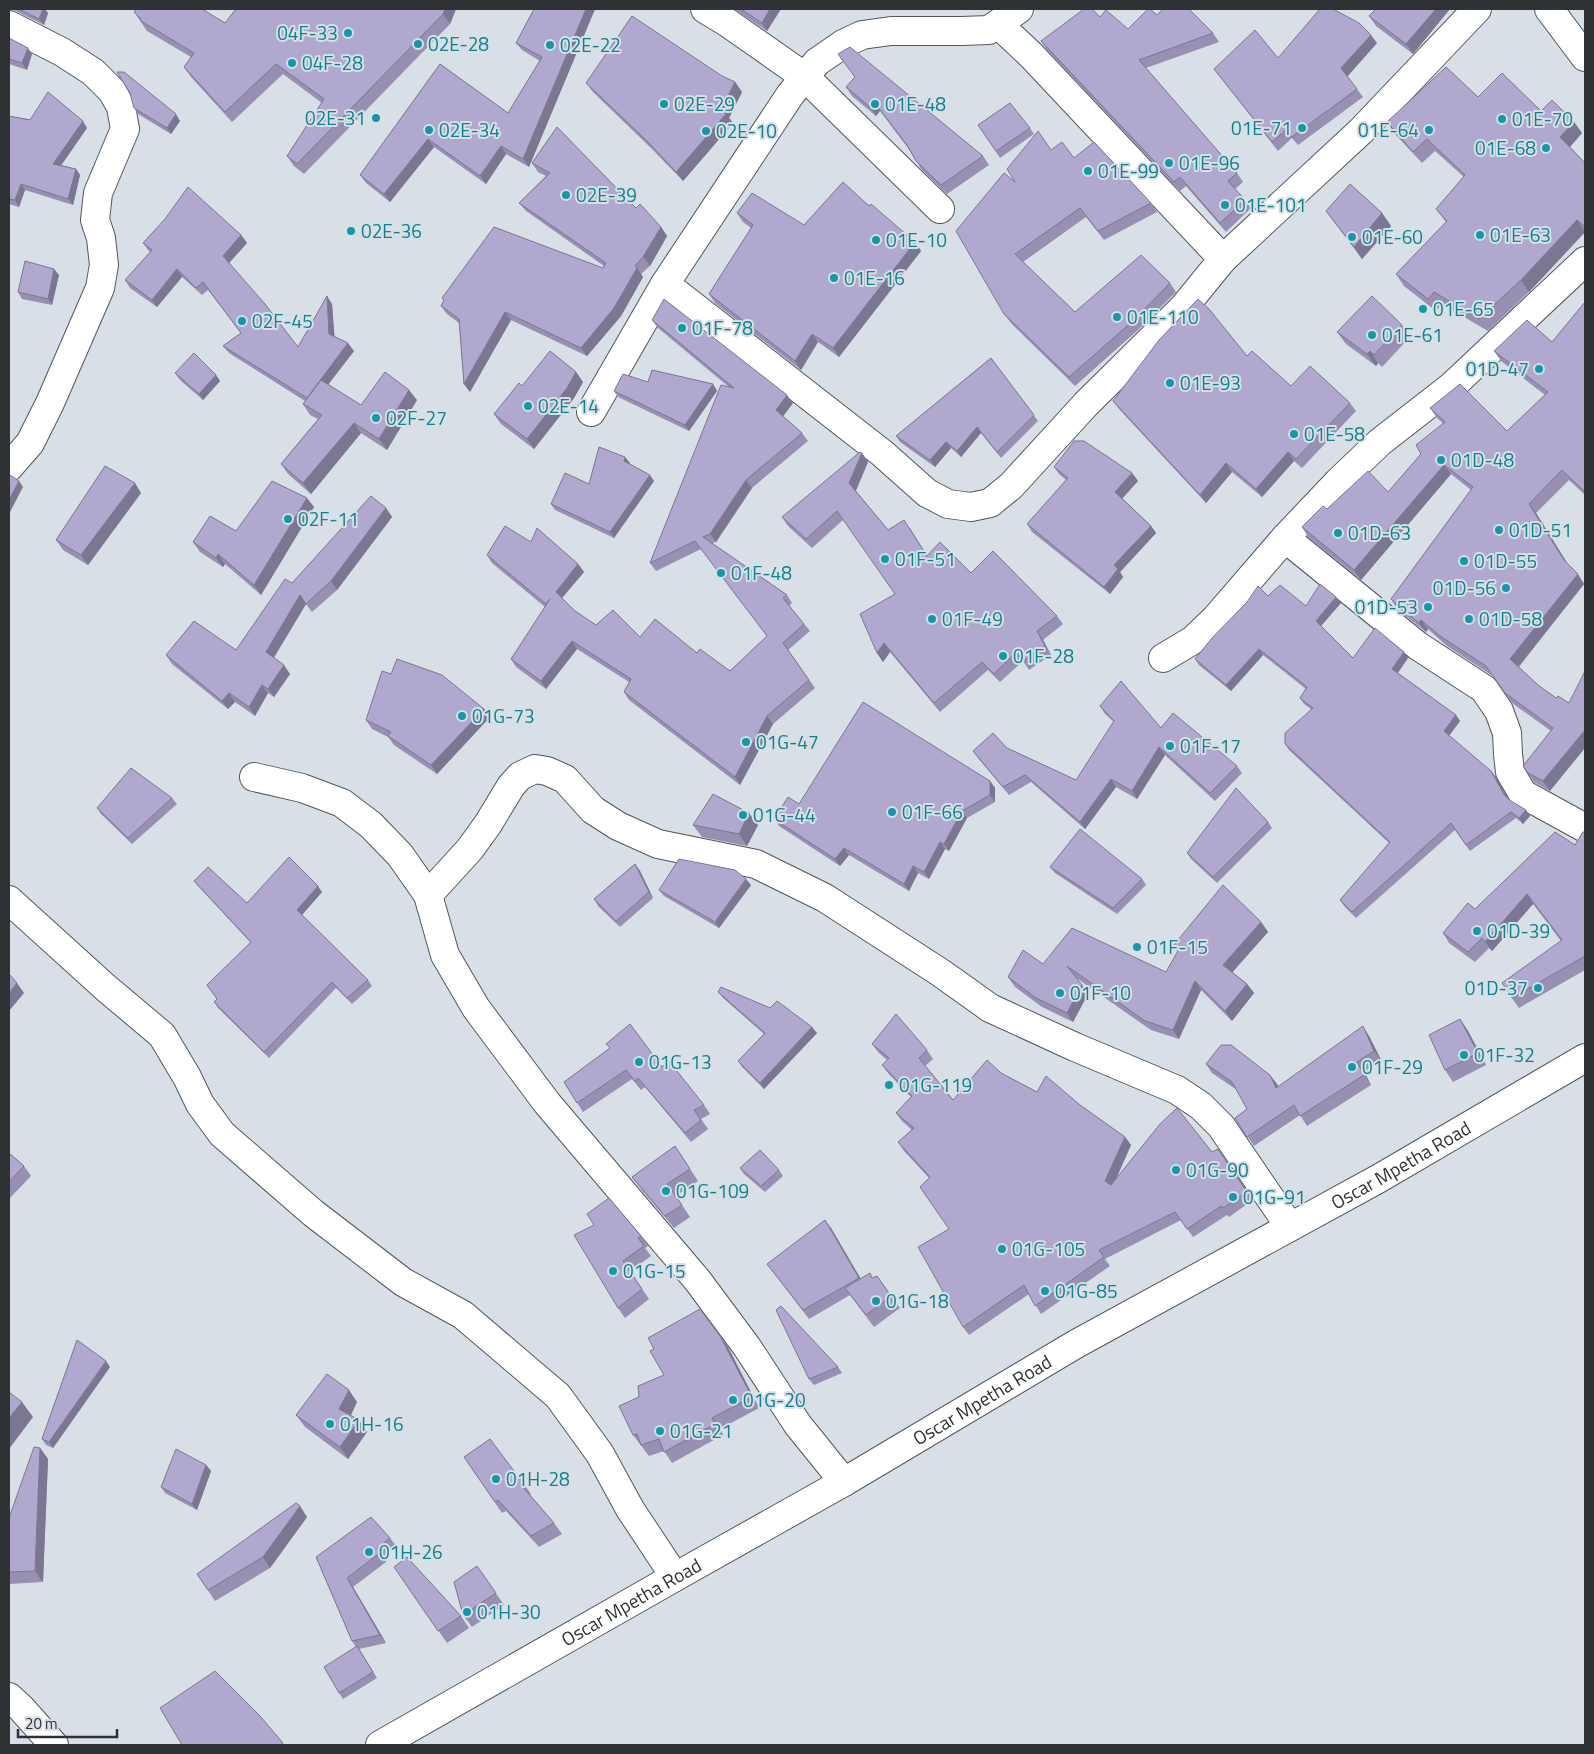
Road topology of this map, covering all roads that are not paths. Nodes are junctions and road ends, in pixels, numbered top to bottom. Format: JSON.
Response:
{"nodes":[{"id":1,"x":705,"y":9,"type":"edge"},
{"id":2,"x":1477,"y":9,"type":"edge"},
{"id":3,"x":1550,"y":9,"type":"edge"},
{"id":4,"x":1009,"y":16,"type":"edge"},
{"id":5,"x":9,"y":25,"type":"edge"},
{"id":6,"x":1585,"y":57,"type":"edge"},
{"id":7,"x":805,"y":77,"type":"junction"},
{"id":8,"x":940,"y":209,"type":"dead end"},
{"id":9,"x":1223,"y":259,"type":"junction"},
{"id":10,"x":1585,"y":261,"type":"edge"},
{"id":11,"x":665,"y":284,"type":"junction"},
{"id":12,"x":591,"y":412,"type":"dead end"},
{"id":13,"x":9,"y":467,"type":"edge"},
{"id":14,"x":1285,"y":538,"type":"junction"},
{"id":15,"x":1163,"y":658,"type":"dead end"},
{"id":16,"x":254,"y":777,"type":"dead end"},
{"id":17,"x":1585,"y":828,"type":"edge"},
{"id":18,"x":428,"y":895,"type":"junction"},
{"id":19,"x":9,"y":900,"type":"edge"},
{"id":20,"x":1585,"y":1058,"type":"edge"},
{"id":21,"x":1290,"y":1227,"type":"junction"},
{"id":22,"x":844,"y":1482,"type":"junction"},
{"id":23,"x":675,"y":1577,"type":"junction"},
{"id":24,"x":9,"y":1697,"type":"edge"},
{"id":25,"x":54,"y":1745,"type":"edge"},
{"id":26,"x":380,"y":1745,"type":"edge"}],
"edges":[{"from":1,"to":7,"type":"street"},
{"from":2,"to":9,"type":"street"},
{"from":3,"to":6,"type":"street"},
{"from":4,"to":7,"type":"street"},
{"from":4,"to":9,"type":"street"},
{"from":5,"to":13,"type":"street"},
{"from":7,"to":8,"type":"street"},
{"from":7,"to":11,"type":"street"},
{"from":9,"to":11,"type":"street"},
{"from":10,"to":14,"type":"street"},
{"from":11,"to":12,"type":"street"},
{"from":14,"to":15,"type":"street"},
{"from":14,"to":17,"type":"street"},
{"from":16,"to":18,"type":"street"},
{"from":18,"to":21,"type":"street"},
{"from":18,"to":22,"type":"street"},
{"from":19,"to":23,"type":"street"},
{"from":20,"to":21,"type":"street","name":"Oscar Mpetha Road"},
{"from":21,"to":22,"type":"street","name":"Oscar Mpetha Road"},
{"from":22,"to":23,"type":"street","name":"Oscar Mpetha Road"},
{"from":23,"to":26,"type":"street","name":"Oscar Mpetha Road"},
{"from":24,"to":25,"type":"street"}]}
